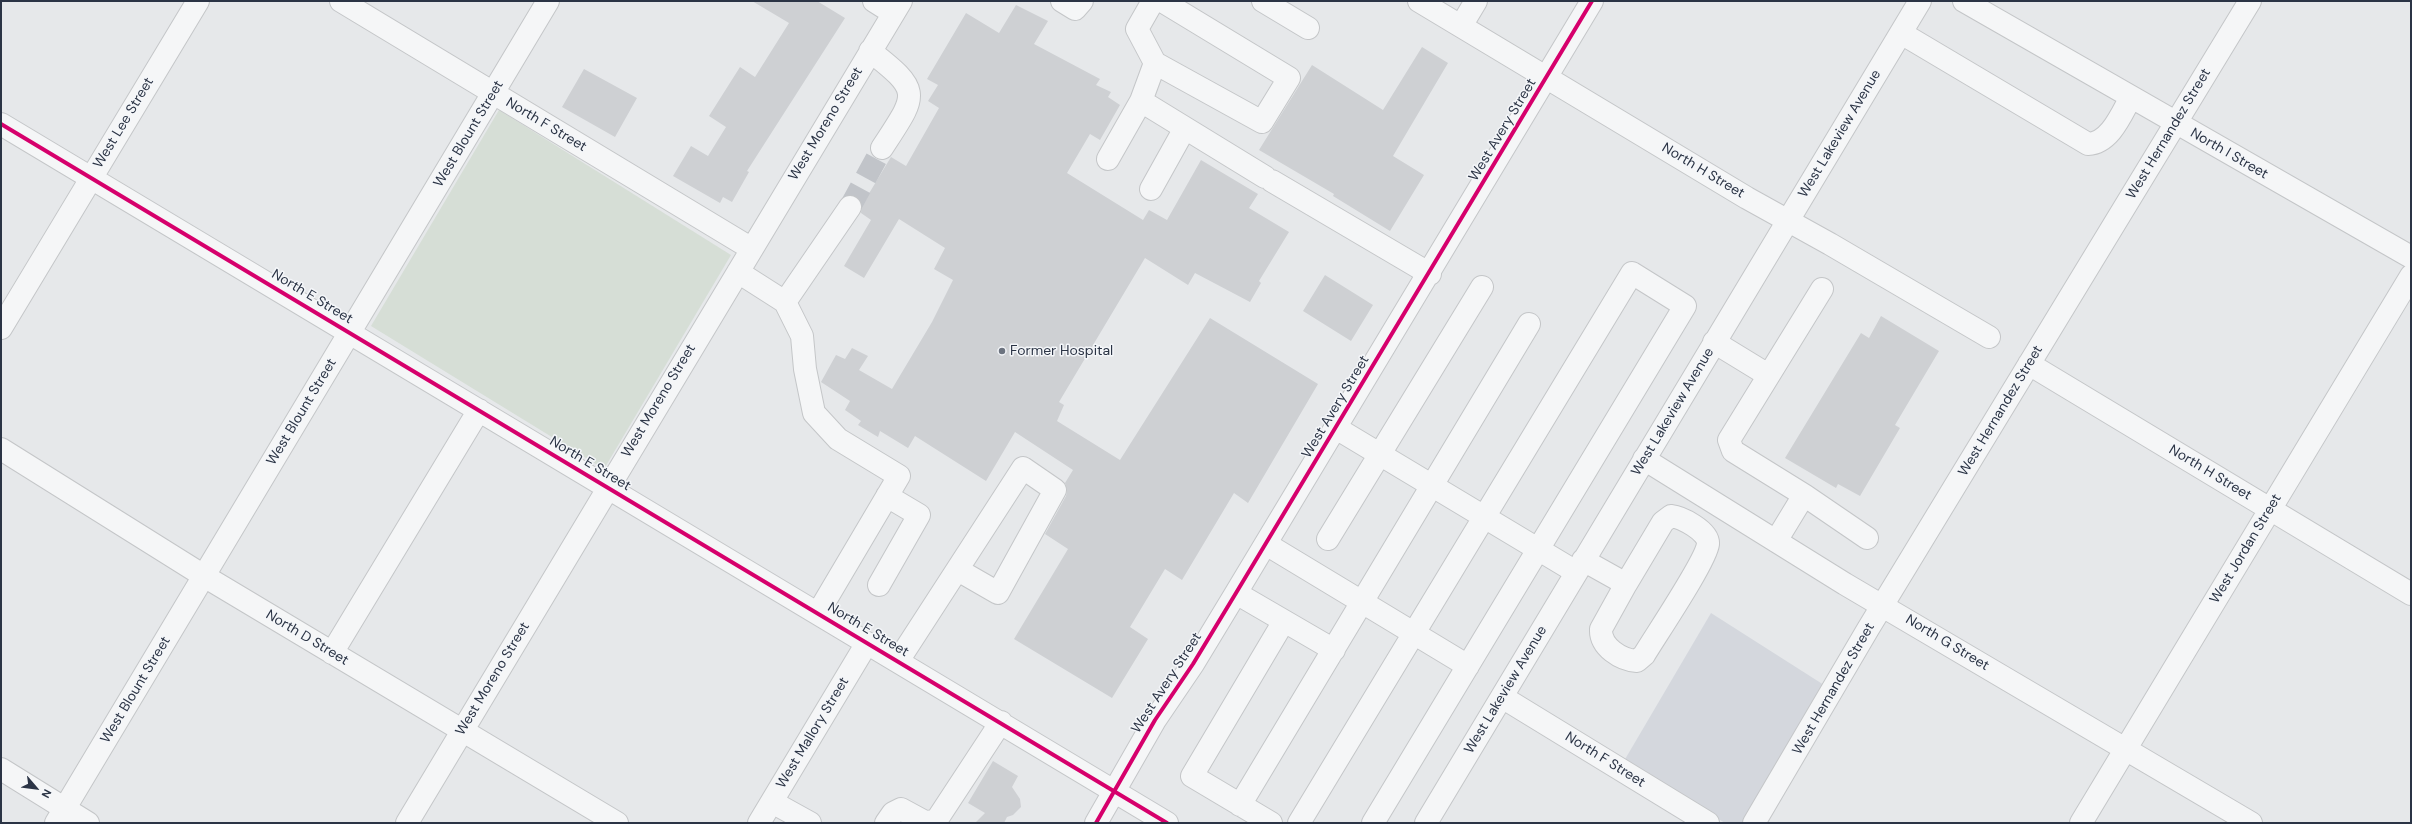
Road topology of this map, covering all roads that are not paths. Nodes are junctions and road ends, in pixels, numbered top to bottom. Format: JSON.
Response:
{"nodes":[{"id":1,"x":198,"y":1,"type":"edge"},
{"id":2,"x":341,"y":1,"type":"edge"},
{"id":3,"x":548,"y":1,"type":"edge"},
{"id":4,"x":874,"y":1,"type":"edge"},
{"id":5,"x":1062,"y":1,"type":"edge"},
{"id":6,"x":1082,"y":1,"type":"edge"},
{"id":7,"x":1153,"y":1,"type":"edge"},
{"id":8,"x":1162,"y":1,"type":"edge"},
{"id":9,"x":1263,"y":1,"type":"edge"},
{"id":10,"x":1419,"y":1,"type":"edge"},
{"id":11,"x":1476,"y":1,"type":"edge"},
{"id":12,"x":1592,"y":1,"type":"edge"},
{"id":13,"x":1920,"y":1,"type":"edge"},
{"id":14,"x":1964,"y":1,"type":"edge"},
{"id":15,"x":2250,"y":1,"type":"edge"},
{"id":16,"x":897,"y":7,"type":"edge"},
{"id":17,"x":1461,"y":26,"type":"junction"},
{"id":18,"x":1308,"y":28,"type":"dead end"},
{"id":19,"x":1901,"y":33,"type":"junction"},
{"id":20,"x":870,"y":51,"type":"junction"},
{"id":21,"x":1155,"y":63,"type":"junction"},
{"id":22,"x":1547,"y":77,"type":"junction"},
{"id":23,"x":493,"y":93,"type":"junction"},
{"id":24,"x":2131,"y":97,"type":"junction"},
{"id":25,"x":1140,"y":101,"type":"junction"},
{"id":26,"x":1,"y":124,"type":"edge"},
{"id":27,"x":2176,"y":124,"type":"junction"},
{"id":28,"x":1185,"y":128,"type":"junction"},
{"id":29,"x":882,"y":148,"type":"tunnel mouth"},
{"id":30,"x":1108,"y":159,"type":"dead end"},
{"id":31,"x":92,"y":178,"type":"junction"},
{"id":32,"x":1151,"y":189,"type":"dead end"},
{"id":33,"x":850,"y":207,"type":"tunnel mouth"},
{"id":34,"x":1787,"y":220,"type":"junction"},
{"id":35,"x":752,"y":248,"type":"junction"},
{"id":36,"x":2411,"y":257,"type":"edge"},
{"id":37,"x":738,"y":272,"type":"junction"},
{"id":38,"x":1430,"y":274,"type":"junction"},
{"id":39,"x":2411,"y":276,"type":"edge"},
{"id":40,"x":1482,"y":287,"type":"dead end"},
{"id":41,"x":1822,"y":289,"type":"dead end"},
{"id":42,"x":785,"y":302,"type":"junction"},
{"id":43,"x":1529,"y":324,"type":"dead end"},
{"id":44,"x":1,"y":328,"type":"edge"},
{"id":45,"x":350,"y":333,"type":"junction"},
{"id":46,"x":1989,"y":337,"type":"dead end"},
{"id":47,"x":1714,"y":342,"type":"junction"},
{"id":48,"x":2029,"y":364,"type":"junction"},
{"id":49,"x":1768,"y":375,"type":"junction"},
{"id":50,"x":479,"y":410,"type":"junction"},
{"id":51,"x":1336,"y":428,"type":"junction"},
{"id":52,"x":1,"y":449,"type":"edge"},
{"id":53,"x":1380,"y":454,"type":"junction"},
{"id":54,"x":1644,"y":459,"type":"junction"},
{"id":55,"x":1432,"y":485,"type":"junction"},
{"id":56,"x":607,"y":487,"type":"junction"},
{"id":57,"x":1804,"y":495,"type":"junction"},
{"id":58,"x":887,"y":496,"type":"junction"},
{"id":59,"x":2270,"y":509,"type":"junction"},
{"id":60,"x":1484,"y":517,"type":"junction"},
{"id":61,"x":1867,"y":538,"type":"dead end"},
{"id":62,"x":1328,"y":539,"type":"dead end"},
{"id":63,"x":1776,"y":541,"type":"junction"},
{"id":64,"x":1266,"y":544,"type":"junction"},
{"id":65,"x":1538,"y":549,"type":"junction"},
{"id":66,"x":1580,"y":566,"type":"junction"},
{"id":67,"x":958,"y":570,"type":"junction"},
{"id":68,"x":204,"y":576,"type":"junction"},
{"id":69,"x":1626,"y":584,"type":"junction"},
{"id":70,"x":879,"y":585,"type":"dead end"},
{"id":71,"x":1236,"y":593,"type":"junction"},
{"id":72,"x":2411,"y":594,"type":"edge"},
{"id":73,"x":1362,"y":602,"type":"junction"},
{"id":74,"x":1883,"y":606,"type":"junction"},
{"id":75,"x":818,"y":613,"type":"junction"},
{"id":76,"x":1284,"y":621,"type":"junction"},
{"id":77,"x":1414,"y":633,"type":"junction"},
{"id":78,"x":867,"y":643,"type":"junction"},
{"id":79,"x":1334,"y":650,"type":"junction"},
{"id":80,"x":332,"y":653,"type":"junction"},
{"id":81,"x":898,"y":661,"type":"junction"},
{"id":82,"x":1468,"y":666,"type":"junction"},
{"id":83,"x":1502,"y":697,"type":"junction"},
{"id":84,"x":1001,"y":722,"type":"junction"},
{"id":85,"x":462,"y":731,"type":"junction"},
{"id":86,"x":2126,"y":749,"type":"junction"},
{"id":87,"x":1,"y":769,"type":"edge"},
{"id":88,"x":1114,"y":791,"type":"junction"},
{"id":89,"x":772,"y":802,"type":"junction"},
{"id":90,"x":1240,"y":805,"type":"junction"},
{"id":91,"x":61,"y":816,"type":"edge"},
{"id":92,"x":589,"y":816,"type":"edge"},
{"id":93,"x":88,"y":823,"type":"edge"},
{"id":94,"x":407,"y":823,"type":"edge"},
{"id":95,"x":616,"y":823,"type":"edge"},
{"id":96,"x":759,"y":823,"type":"edge"},
{"id":97,"x":810,"y":823,"type":"edge"},
{"id":98,"x":886,"y":823,"type":"edge"},
{"id":99,"x":1096,"y":823,"type":"edge"},
{"id":100,"x":1168,"y":823,"type":"edge"},
{"id":101,"x":1271,"y":823,"type":"edge"},
{"id":102,"x":1299,"y":823,"type":"edge"},
{"id":103,"x":1373,"y":823,"type":"edge"},
{"id":104,"x":1426,"y":823,"type":"edge"},
{"id":105,"x":1708,"y":823,"type":"edge"},
{"id":106,"x":1754,"y":823,"type":"edge"},
{"id":107,"x":2082,"y":823,"type":"edge"},
{"id":108,"x":2251,"y":823,"type":"edge"}],
"edges":[{"from":1,"to":31,"type":"street","name":"West Lee Street"},
{"from":2,"to":23,"type":"street","name":"North F Street"},
{"from":3,"to":23,"type":"street","name":"West Blount Street"},
{"from":4,"to":16,"type":"street"},
{"from":5,"to":6,"type":"street"},
{"from":7,"to":21,"type":"street"},
{"from":8,"to":21,"type":"street"},
{"from":9,"to":18,"type":"street"},
{"from":10,"to":17,"type":"street","name":"North H Street"},
{"from":11,"to":17,"type":"street"},
{"from":12,"to":22,"type":"street","name":"West Avery Street"},
{"from":13,"to":19,"type":"street","name":"West Lakeview Avenue"},
{"from":14,"to":24,"type":"street","name":"North I Street"},
{"from":15,"to":27,"type":"street","name":"West Hernandez Street"},
{"from":16,"to":20,"type":"street","name":"West Moreno Street"},
{"from":17,"to":22,"type":"street","name":"North H Street"},
{"from":19,"to":24,"type":"street"},
{"from":19,"to":34,"type":"street","name":"West Lakeview Avenue"},
{"from":20,"to":29,"type":"street"},
{"from":20,"to":35,"type":"street","name":"West Moreno Street"},
{"from":21,"to":25,"type":"street"},
{"from":22,"to":34,"type":"street","name":"North H Street"},
{"from":22,"to":38,"type":"street","name":"West Avery Street"},
{"from":23,"to":35,"type":"street","name":"North F Street"},
{"from":23,"to":45,"type":"street","name":"West Blount Street"},
{"from":24,"to":27,"type":"street","name":"North I Street"},
{"from":25,"to":28,"type":"street"},
{"from":25,"to":30,"type":"street"},
{"from":26,"to":31,"type":"street","name":"North E Street"},
{"from":27,"to":36,"type":"street","name":"North I Street"},
{"from":27,"to":48,"type":"street","name":"West Hernandez Street"},
{"from":28,"to":32,"type":"street"},
{"from":28,"to":38,"type":"street"},
{"from":31,"to":44,"type":"street","name":"West Lee Street"},
{"from":31,"to":45,"type":"street","name":"North E Street"},
{"from":33,"to":42,"type":"street"},
{"from":34,"to":46,"type":"street","name":"North H Street"},
{"from":34,"to":47,"type":"street","name":"West Lakeview Avenue"},
{"from":35,"to":37,"type":"street","name":"West Moreno Street"},
{"from":37,"to":42,"type":"street"},
{"from":37,"to":56,"type":"street","name":"West Moreno Street"},
{"from":38,"to":51,"type":"street","name":"West Avery Street"},
{"from":39,"to":59,"type":"street","name":"West Jordan Street"},
{"from":40,"to":53,"type":"street"},
{"from":41,"to":49,"type":"street"},
{"from":42,"to":58,"type":"street"},
{"from":43,"to":55,"type":"street"},
{"from":45,"to":50,"type":"street","name":"North E Street"},
{"from":45,"to":68,"type":"street","name":"West Blount Street"},
{"from":47,"to":49,"type":"street"},
{"from":47,"to":54,"type":"street","name":"West Lakeview Avenue"},
{"from":48,"to":59,"type":"street","name":"North H Street"},
{"from":48,"to":74,"type":"street","name":"West Hernandez Street"},
{"from":49,"to":57,"type":"street"},
{"from":50,"to":56,"type":"street","name":"North E Street"},
{"from":50,"to":80,"type":"street"},
{"from":51,"to":53,"type":"street"},
{"from":51,"to":64,"type":"street","name":"West Avery Street"},
{"from":52,"to":68,"type":"street","name":"North D Street"},
{"from":53,"to":55,"type":"street"},
{"from":53,"to":62,"type":"street"},
{"from":54,"to":63,"type":"street","name":"North G Street"},
{"from":54,"to":66,"type":"street","name":"West Lakeview Avenue"},
{"from":55,"to":60,"type":"street"},
{"from":55,"to":73,"type":"street"},
{"from":56,"to":75,"type":"street","name":"North E Street"},
{"from":56,"to":85,"type":"street","name":"West Moreno Street"},
{"from":57,"to":61,"type":"street"},
{"from":57,"to":63,"type":"street"},
{"from":58,"to":70,"type":"street"},
{"from":58,"to":75,"type":"street"},
{"from":59,"to":72,"type":"street","name":"North H Street"},
{"from":59,"to":86,"type":"street","name":"West Jordan Street"},
{"from":60,"to":65,"type":"street"},
{"from":60,"to":65,"type":"street"},
{"from":60,"to":77,"type":"street"},
{"from":63,"to":74,"type":"street","name":"North G Street"},
{"from":64,"to":71,"type":"street","name":"West Avery Street"},
{"from":64,"to":73,"type":"street"},
{"from":65,"to":66,"type":"street"},
{"from":65,"to":82,"type":"street"},
{"from":66,"to":69,"type":"street"},
{"from":66,"to":83,"type":"street","name":"West Lakeview Avenue"},
{"from":67,"to":67,"type":"street"},
{"from":67,"to":81,"type":"street"},
{"from":68,"to":80,"type":"street","name":"North D Street"},
{"from":68,"to":91,"type":"street","name":"West Blount Street"},
{"from":69,"to":69,"type":"street"},
{"from":71,"to":76,"type":"street"},
{"from":71,"to":88,"type":"street","name":"West Avery Street"},
{"from":73,"to":77,"type":"street"},
{"from":73,"to":79,"type":"street"},
{"from":74,"to":86,"type":"street","name":"North G Street"},
{"from":74,"to":106,"type":"street","name":"West Hernandez Street"},
{"from":75,"to":78,"type":"street","name":"North E Street"},
{"from":76,"to":79,"type":"street"},
{"from":76,"to":90,"type":"street"},
{"from":77,"to":82,"type":"street"},
{"from":77,"to":102,"type":"street"},
{"from":78,"to":81,"type":"street","name":"North E Street"},
{"from":78,"to":89,"type":"street","name":"West Mallory Street"},
{"from":79,"to":90,"type":"street"},
{"from":80,"to":85,"type":"street","name":"North D Street"},
{"from":81,"to":84,"type":"street","name":"North E Street"},
{"from":82,"to":103,"type":"street"},
{"from":83,"to":104,"type":"street","name":"West Lakeview Avenue"},
{"from":83,"to":105,"type":"street","name":"North F Street"},
{"from":84,"to":88,"type":"street","name":"North E Street"},
{"from":84,"to":98,"type":"street"},
{"from":85,"to":92,"type":"street","name":"North D Street"},
{"from":85,"to":94,"type":"street","name":"West Moreno Street"},
{"from":86,"to":107,"type":"street","name":"West Jordan Street"},
{"from":86,"to":108,"type":"street","name":"North G Street"},
{"from":87,"to":91,"type":"street"},
{"from":88,"to":99,"type":"street","name":"West Avery Street"},
{"from":88,"to":100,"type":"street","name":"North E Street"},
{"from":89,"to":96,"type":"street","name":"West Mallory Street"},
{"from":89,"to":97,"type":"street"},
{"from":90,"to":101,"type":"street"},
{"from":91,"to":93,"type":"street"},
{"from":92,"to":95,"type":"street","name":"North D Street"}]}
